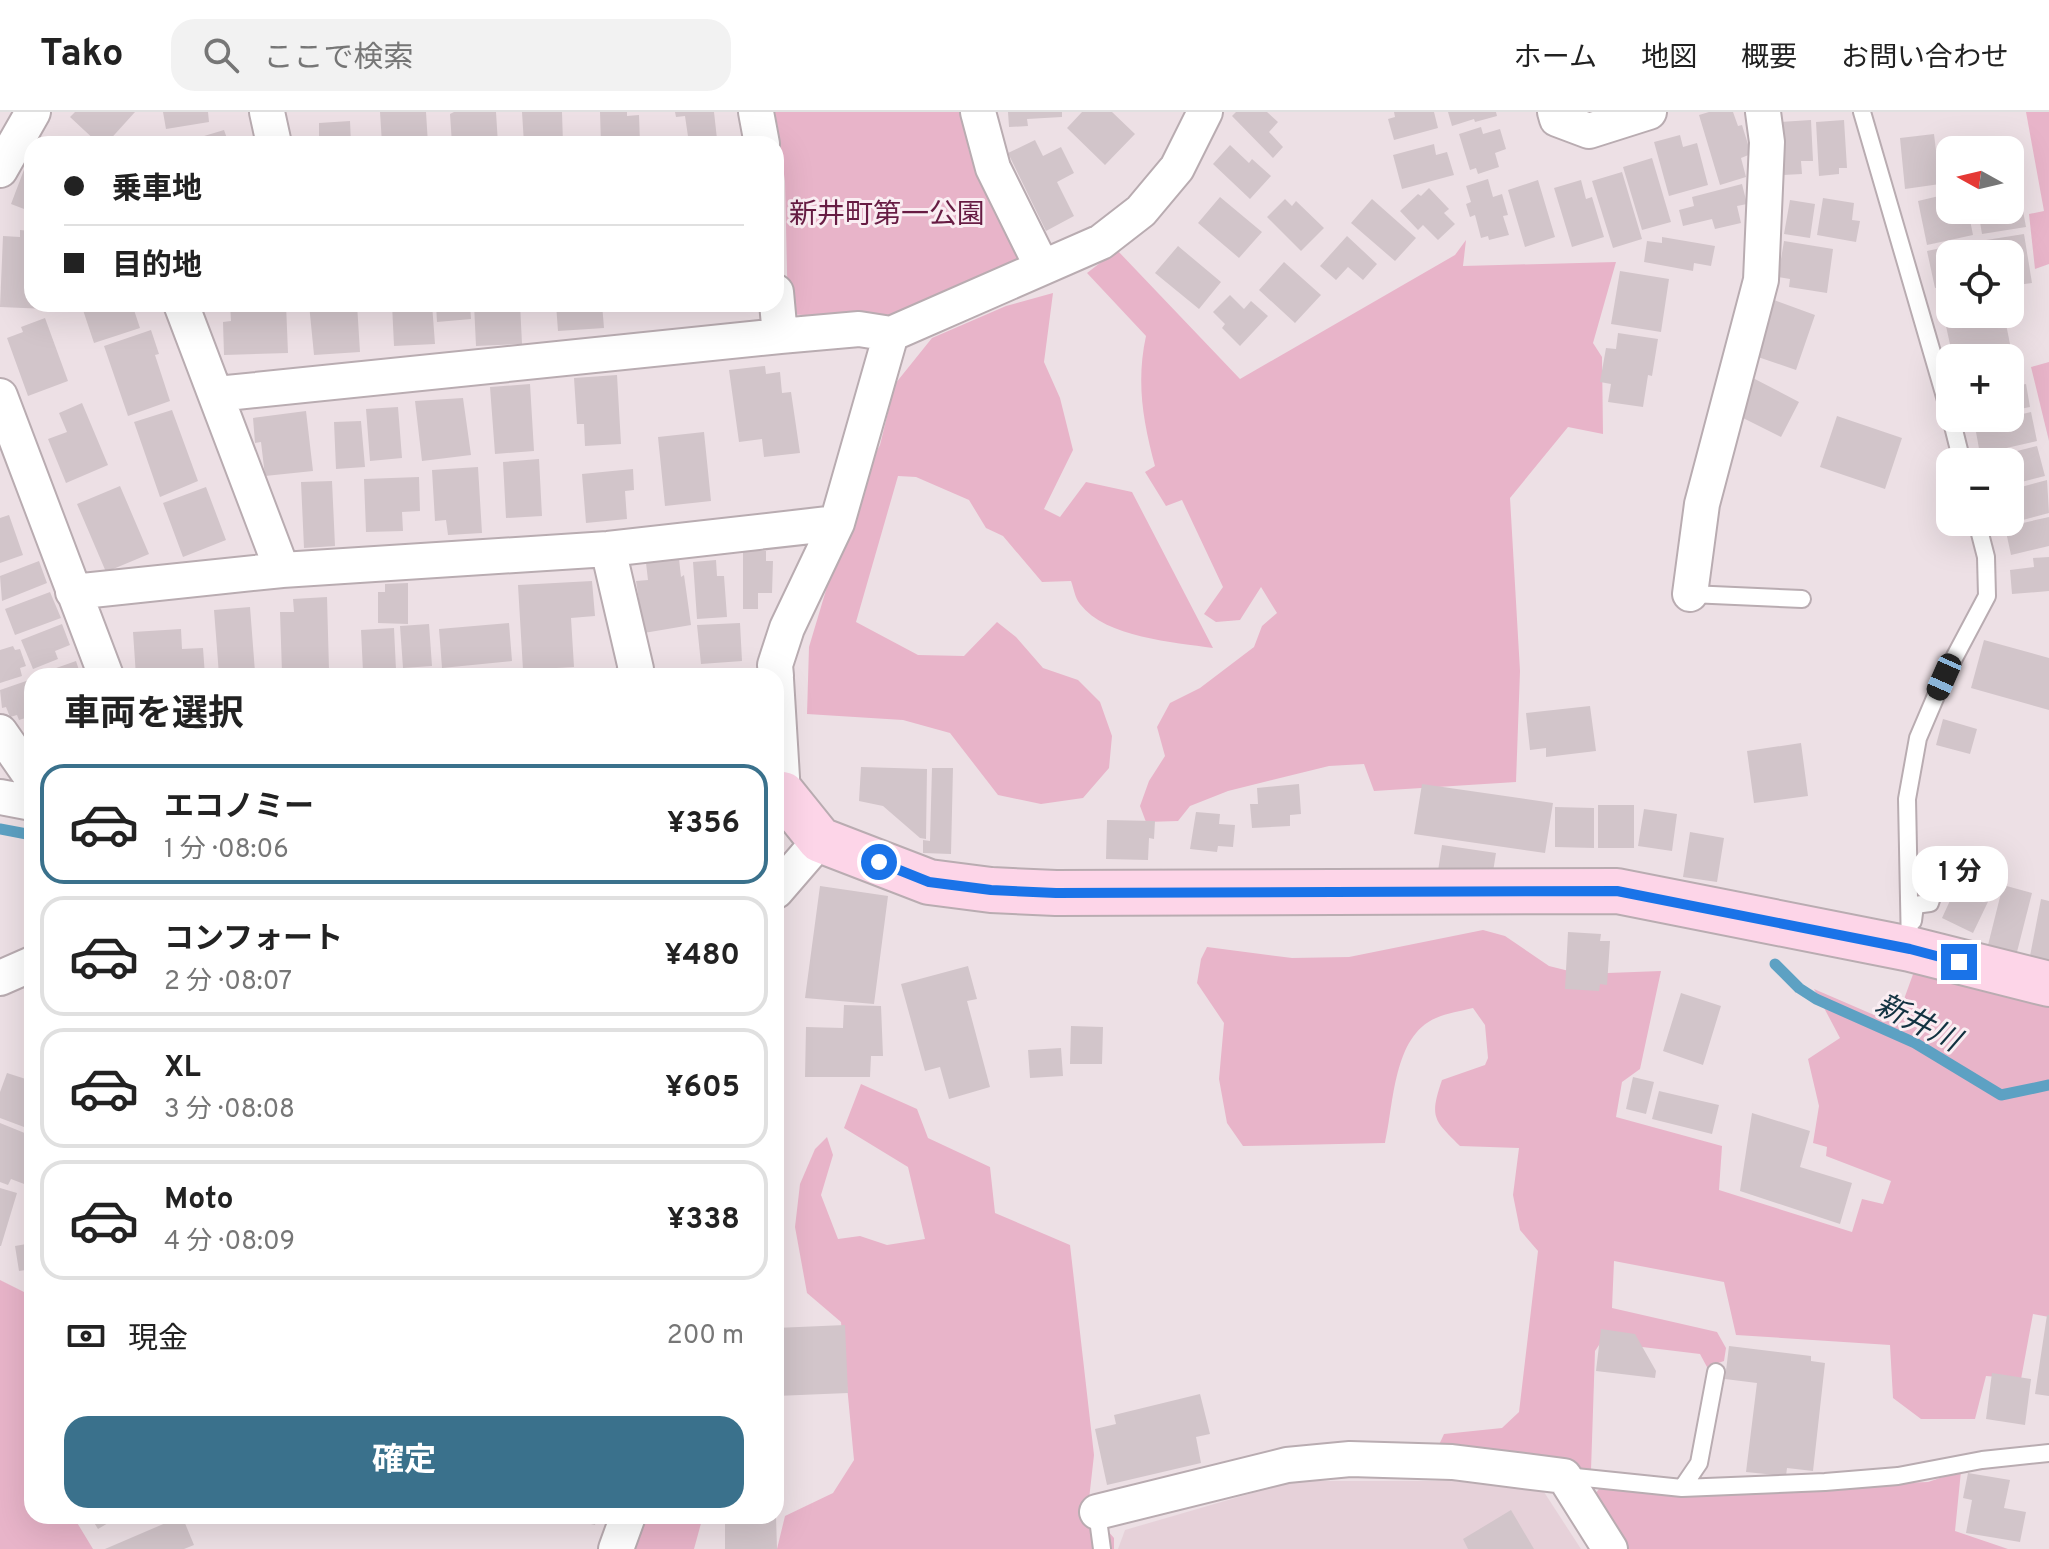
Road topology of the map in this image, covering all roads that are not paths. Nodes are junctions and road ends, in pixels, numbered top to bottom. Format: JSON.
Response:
{"nodes":[{"id":1,"x":33,"y":112,"type":"edge"},
{"id":2,"x":267,"y":112,"type":"edge"},
{"id":3,"x":756,"y":112,"type":"edge"},
{"id":4,"x":978,"y":112,"type":"edge"},
{"id":5,"x":1205,"y":112,"type":"edge"},
{"id":6,"x":1555,"y":112,"type":"edge"},
{"id":7,"x":1649,"y":112,"type":"edge"},
{"id":8,"x":1763,"y":112,"type":"edge"},
{"id":9,"x":1862,"y":112,"type":"edge"},
{"id":10,"x":272,"y":136,"type":"edge"},
{"id":11,"x":760,"y":136,"type":"edge"},
{"id":12,"x":0,"y":170,"type":"edge"},
{"id":13,"x":1042,"y":267,"type":"junction"},
{"id":14,"x":184,"y":312,"type":"edge"},
{"id":15,"x":778,"y":312,"type":"edge"},
{"id":16,"x":891,"y":334,"type":"junction"},
{"id":17,"x":780,"y":336,"type":"junction"},
{"id":18,"x":1936,"y":368,"type":"edge"},
{"id":19,"x":217,"y":394,"type":"junction"},
{"id":20,"x":0,"y":396,"type":"edge"},
{"id":21,"x":837,"y":523,"type":"junction"},
{"id":22,"x":1981,"y":536,"type":"edge"},
{"id":23,"x":608,"y":549,"type":"junction"},
{"id":24,"x":282,"y":570,"type":"junction"},
{"id":25,"x":73,"y":592,"type":"junction"},
{"id":26,"x":1690,"y":594,"type":"joint"},
{"id":27,"x":1802,"y":599,"type":"dead end"},
{"id":28,"x":103,"y":668,"type":"edge"},
{"id":29,"x":636,"y":668,"type":"edge"},
{"id":30,"x":775,"y":668,"type":"edge"},
{"id":31,"x":0,"y":732,"type":"edge"},
{"id":32,"x":24,"y":766,"type":"edge"},
{"id":33,"x":0,"y":797,"type":"edge"},
{"id":34,"x":784,"y":800,"type":"edge"},
{"id":35,"x":24,"y":802,"type":"edge"},
{"id":36,"x":820,"y":840,"type":"junction"},
{"id":37,"x":784,"y":882,"type":"edge"},
{"id":38,"x":1936,"y":885,"type":"dead end"},
{"id":39,"x":1910,"y":949,"type":"junction"},
{"id":40,"x":24,"y":968,"type":"edge"},
{"id":41,"x":0,"y":978,"type":"edge"},
{"id":42,"x":2049,"y":984,"type":"edge"},
{"id":43,"x":1716,"y":1372,"type":"dead end"},
{"id":44,"x":2049,"y":1453,"type":"edge"},
{"id":45,"x":1564,"y":1476,"type":"junction"},
{"id":46,"x":1682,"y":1488,"type":"junction"},
{"id":47,"x":1097,"y":1512,"type":"joint"},
{"id":48,"x":625,"y":1524,"type":"edge"},
{"id":49,"x":616,"y":1549,"type":"edge"},
{"id":50,"x":1102,"y":1549,"type":"edge"},
{"id":51,"x":1610,"y":1549,"type":"edge"}],
"edges":[{"from":1,"to":12,"type":"street"},
{"from":2,"to":10,"type":"street"},
{"from":3,"to":11,"type":"street"},
{"from":4,"to":13,"type":"street"},
{"from":5,"to":13,"type":"street"},
{"from":6,"to":7,"type":"street"},
{"from":8,"to":26,"type":"street"},
{"from":9,"to":18,"type":"lane"},
{"from":13,"to":16,"type":"street"},
{"from":14,"to":19,"type":"street"},
{"from":15,"to":17,"type":"street"},
{"from":16,"to":17,"type":"street"},
{"from":16,"to":21,"type":"street"},
{"from":17,"to":19,"type":"street"},
{"from":19,"to":24,"type":"street"},
{"from":20,"to":25,"type":"street"},
{"from":21,"to":23,"type":"street"},
{"from":21,"to":30,"type":"street"},
{"from":22,"to":39,"type":"lane"},
{"from":23,"to":24,"type":"street"},
{"from":23,"to":29,"type":"street"},
{"from":24,"to":25,"type":"street"},
{"from":25,"to":28,"type":"street"},
{"from":26,"to":27,"type":"lane"},
{"from":31,"to":32,"type":"street"},
{"from":33,"to":35,"type":"street"},
{"from":34,"to":36,"type":"street"},
{"from":36,"to":37,"type":"street"},
{"from":36,"to":39,"type":"street"},
{"from":38,"to":39,"type":"lane"},
{"from":39,"to":42,"type":"street"},
{"from":40,"to":41,"type":"street"},
{"from":43,"to":46,"type":"lane"},
{"from":44,"to":46,"type":"lane"},
{"from":45,"to":46,"type":"lane"},
{"from":45,"to":47,"type":"street"},
{"from":45,"to":51,"type":"street"},
{"from":47,"to":50,"type":"lane"},
{"from":48,"to":49,"type":"street"}]}
